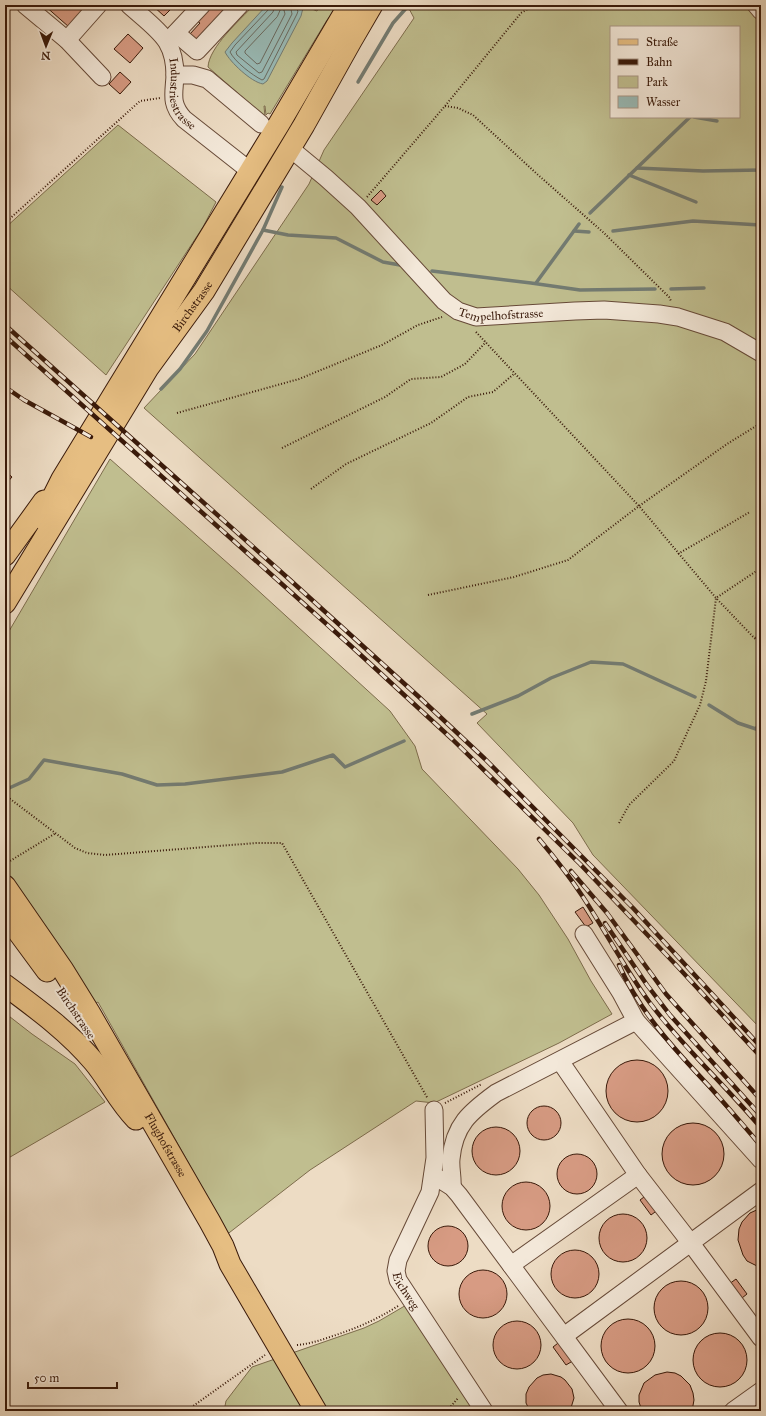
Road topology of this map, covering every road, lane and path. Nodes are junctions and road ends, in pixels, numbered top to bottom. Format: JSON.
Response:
{"nodes":[{"id":1,"x":25,"y":5,"type":"edge"},
{"id":2,"x":98,"y":5,"type":"edge"},
{"id":3,"x":129,"y":5,"type":"edge"},
{"id":4,"x":202,"y":5,"type":"edge"},
{"id":5,"x":240,"y":5,"type":"edge"},
{"id":6,"x":250,"y":5,"type":"edge"},
{"id":7,"x":349,"y":5,"type":"edge"},
{"id":8,"x":372,"y":5,"type":"edge"},
{"id":9,"x":535,"y":5,"type":"edge"},
{"id":10,"x":756,"y":5,"type":"edge"},
{"id":11,"x":761,"y":11,"type":"edge"},
{"id":12,"x":171,"y":37,"type":"junction"},
{"id":13,"x":67,"y":40,"type":"junction"},
{"id":14,"x":175,"y":75,"type":"junction"},
{"id":15,"x":193,"y":75,"type":"junction"},
{"id":16,"x":102,"y":77,"type":"dead end"},
{"id":17,"x":173,"y":96,"type":"junction"},
{"id":18,"x":444,"y":106,"type":"junction"},
{"id":19,"x":261,"y":124,"type":"dead end"},
{"id":20,"x":297,"y":154,"type":"dead end"},
{"id":21,"x":250,"y":171,"type":"junction"},
{"id":22,"x":269,"y":183,"type":"junction"},
{"id":23,"x":358,"y":207,"type":"junction"},
{"id":24,"x":5,"y":223,"type":"edge"},
{"id":25,"x":458,"y":312,"type":"junction"},
{"id":26,"x":678,"y":317,"type":"junction"},
{"id":27,"x":486,"y":342,"type":"junction"},
{"id":28,"x":761,"y":353,"type":"edge"},
{"id":29,"x":515,"y":373,"type":"junction"},
{"id":30,"x":177,"y":413,"type":"dead end"},
{"id":31,"x":761,"y":423,"type":"edge"},
{"id":32,"x":282,"y":448,"type":"dead end"},
{"id":33,"x":62,"y":479,"type":"junction"},
{"id":34,"x":311,"y":490,"type":"dead end"},
{"id":35,"x":639,"y":506,"type":"junction"},
{"id":36,"x":750,"y":512,"type":"dead end"},
{"id":37,"x":678,"y":554,"type":"junction"},
{"id":38,"x":5,"y":555,"type":"edge"},
{"id":39,"x":761,"y":568,"type":"edge"},
{"id":40,"x":5,"y":576,"type":"edge"},
{"id":41,"x":428,"y":595,"type":"dead end"},
{"id":42,"x":716,"y":598,"type":"junction"},
{"id":43,"x":5,"y":603,"type":"edge"},
{"id":44,"x":761,"y":634,"type":"edge"},
{"id":45,"x":755,"y":638,"type":"junction"},
{"id":46,"x":761,"y":645,"type":"edge"},
{"id":47,"x":5,"y":795,"type":"edge"},
{"id":48,"x":619,"y":823,"type":"dead end"},
{"id":49,"x":56,"y":833,"type":"junction"},
{"id":50,"x":5,"y":864,"type":"edge"},
{"id":51,"x":5,"y":886,"type":"edge"},
{"id":52,"x":5,"y":914,"type":"edge"},
{"id":53,"x":584,"y":934,"type":"dead end"},
{"id":54,"x":5,"y":985,"type":"edge"},
{"id":55,"x":636,"y":1021,"type":"junction"},
{"id":56,"x":560,"y":1061,"type":"junction"},
{"id":57,"x":434,"y":1110,"type":"joint"},
{"id":58,"x":136,"y":1119,"type":"junction"},
{"id":59,"x":761,"y":1160,"type":"edge"},
{"id":60,"x":433,"y":1175,"type":"junction"},
{"id":61,"x":638,"y":1175,"type":"junction"},
{"id":62,"x":452,"y":1187,"type":"junction"},
{"id":63,"x":761,"y":1191,"type":"edge"},
{"id":64,"x":690,"y":1242,"type":"junction"},
{"id":65,"x":230,"y":1264,"type":"junction"},
{"id":66,"x":511,"y":1266,"type":"junction"},
{"id":67,"x":410,"y":1299,"type":"junction"},
{"id":68,"x":564,"y":1336,"type":"junction"},
{"id":69,"x":761,"y":1338,"type":"edge"},
{"id":70,"x":278,"y":1346,"type":"junction"},
{"id":71,"x":761,"y":1391,"type":"edge"},
{"id":72,"x":186,"y":1411,"type":"edge"},
{"id":73,"x":316,"y":1411,"type":"edge"},
{"id":74,"x":484,"y":1411,"type":"edge"},
{"id":75,"x":619,"y":1411,"type":"edge"},
{"id":76,"x":733,"y":1411,"type":"edge"}],
"edges":[{"from":1,"to":13,"type":"street"},
{"from":2,"to":13,"type":"street"},
{"from":3,"to":12,"type":"street","name":"Industriestrasse"},
{"from":4,"to":12,"type":"street"},
{"from":5,"to":12,"type":"street"},
{"from":6,"to":15,"type":"street"},
{"from":7,"to":21,"type":"main road","name":"Birchstrasse"},
{"from":8,"to":22,"type":"main road","name":"Birchstrasse"},
{"from":9,"to":18,"type":"path"},
{"from":10,"to":11,"type":"street"},
{"from":12,"to":14,"type":"street","name":"Industriestrasse"},
{"from":13,"to":16,"type":"street"},
{"from":14,"to":15,"type":"street"},
{"from":14,"to":17,"type":"street","name":"Industriestrasse"},
{"from":15,"to":19,"type":"street"},
{"from":17,"to":21,"type":"street","name":"Industriestrasse"},
{"from":17,"to":24,"type":"path"},
{"from":18,"to":23,"type":"path"},
{"from":18,"to":26,"type":"path"},
{"from":20,"to":23,"type":"street","name":"Tempelhofstrasse"},
{"from":21,"to":22,"type":"main road"},
{"from":21,"to":33,"type":"main road","name":"Birchstrasse"},
{"from":22,"to":43,"type":"main road","name":"Birchstrasse"},
{"from":23,"to":25,"type":"street","name":"Tempelhofstrasse"},
{"from":25,"to":26,"type":"street","name":"Tempelhofstrasse"},
{"from":25,"to":27,"type":"path"},
{"from":25,"to":30,"type":"path"},
{"from":26,"to":28,"type":"street","name":"Tempelhofstrasse"},
{"from":27,"to":29,"type":"path"},
{"from":27,"to":32,"type":"path"},
{"from":29,"to":34,"type":"path"},
{"from":29,"to":35,"type":"path"},
{"from":31,"to":35,"type":"path"},
{"from":33,"to":38,"type":"main road","name":"Birchstrasse"},
{"from":33,"to":40,"type":"main road","name":"Birchstrasse"},
{"from":35,"to":37,"type":"path"},
{"from":35,"to":41,"type":"path"},
{"from":36,"to":37,"type":"path"},
{"from":37,"to":42,"type":"path"},
{"from":39,"to":42,"type":"path"},
{"from":42,"to":45,"type":"path"},
{"from":42,"to":48,"type":"path"},
{"from":44,"to":45,"type":"path"},
{"from":45,"to":46,"type":"path"},
{"from":47,"to":49,"type":"path"},
{"from":49,"to":50,"type":"path"},
{"from":49,"to":57,"type":"path"},
{"from":51,"to":65,"type":"main road","name":"Flughofstrasse"},
{"from":52,"to":58,"type":"main road","name":"Birchstrasse"},
{"from":53,"to":55,"type":"street"},
{"from":54,"to":58,"type":"main road","name":"Birchstrasse"},
{"from":55,"to":56,"type":"street"},
{"from":55,"to":59,"type":"street"},
{"from":56,"to":61,"type":"street"},
{"from":56,"to":62,"type":"street"},
{"from":57,"to":60,"type":"street","name":"Eichweg"},
{"from":58,"to":65,"type":"main road","name":"Birchstrasse"},
{"from":60,"to":62,"type":"street"},
{"from":60,"to":67,"type":"street","name":"Eichweg"},
{"from":61,"to":64,"type":"street"},
{"from":61,"to":66,"type":"street"},
{"from":62,"to":66,"type":"street"},
{"from":63,"to":64,"type":"street"},
{"from":64,"to":68,"type":"street"},
{"from":64,"to":69,"type":"street"},
{"from":65,"to":70,"type":"main road","name":"Flughofstrasse"},
{"from":66,"to":68,"type":"street"},
{"from":67,"to":70,"type":"path"},
{"from":67,"to":74,"type":"street","name":"Eichweg"},
{"from":68,"to":75,"type":"street"},
{"from":70,"to":72,"type":"path"},
{"from":70,"to":73,"type":"main road","name":"Flughofstrasse"},
{"from":71,"to":76,"type":"street"}]}
